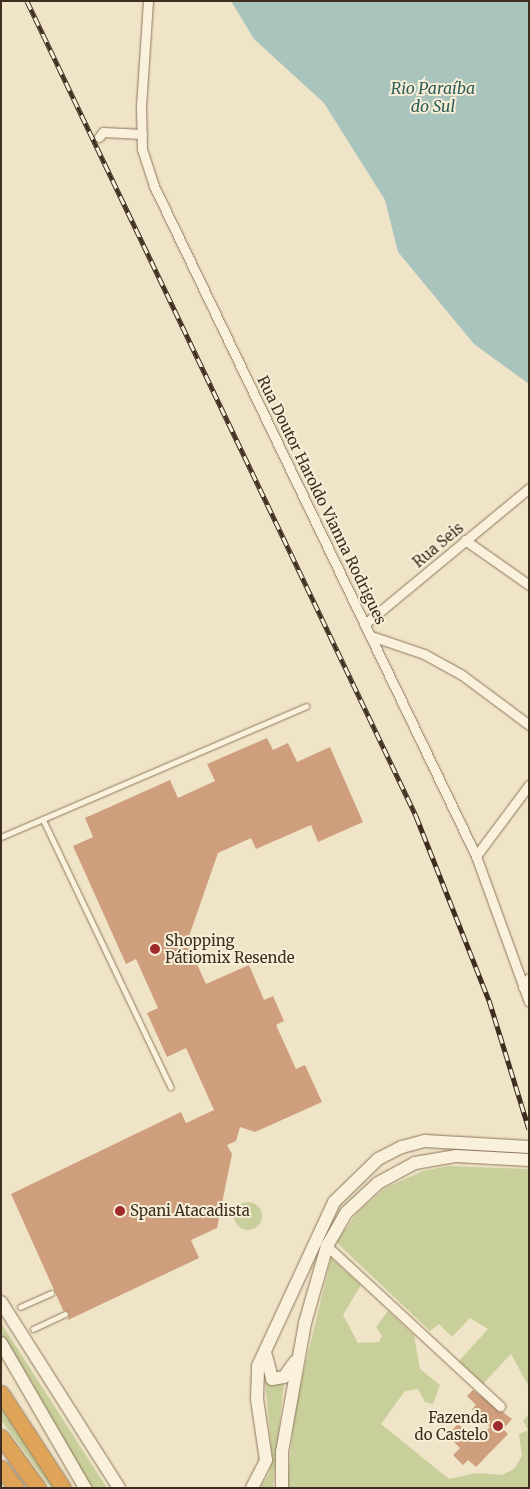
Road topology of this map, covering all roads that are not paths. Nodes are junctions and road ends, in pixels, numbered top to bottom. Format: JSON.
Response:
{"nodes":[{"id":1,"x":148,"y":1,"type":"edge"},
{"id":2,"x":142,"y":134,"type":"junction"},
{"id":3,"x":99,"y":137,"type":"dead end"},
{"id":4,"x":529,"y":488,"type":"edge"},
{"id":5,"x":465,"y":540,"type":"junction"},
{"id":6,"x":529,"y":584,"type":"edge"},
{"id":7,"x":366,"y":623,"type":"junction"},
{"id":8,"x":374,"y":637,"type":"junction"},
{"id":9,"x":306,"y":706,"type":"dead end"},
{"id":10,"x":529,"y":725,"type":"edge"},
{"id":11,"x":529,"y":785,"type":"edge"},
{"id":12,"x":43,"y":819,"type":"junction"},
{"id":13,"x":1,"y":837,"type":"edge"},
{"id":14,"x":476,"y":856,"type":"junction"},
{"id":15,"x":529,"y":978,"type":"edge"},
{"id":16,"x":523,"y":987,"type":"junction"},
{"id":17,"x":529,"y":1002,"type":"edge"},
{"id":18,"x":171,"y":1087,"type":"dead end"},
{"id":19,"x":529,"y":1147,"type":"edge"},
{"id":20,"x":529,"y":1160,"type":"edge"},
{"id":21,"x":328,"y":1246,"type":"junction"},
{"id":22,"x":51,"y":1293,"type":"dead end"},
{"id":23,"x":1,"y":1302,"type":"edge"},
{"id":24,"x":20,"y":1308,"type":"dead end"},
{"id":25,"x":65,"y":1314,"type":"dead end"},
{"id":26,"x":33,"y":1329,"type":"dead end"},
{"id":27,"x":1,"y":1342,"type":"edge"},
{"id":28,"x":265,"y":1347,"type":"junction"},
{"id":29,"x":298,"y":1356,"type":"junction"},
{"id":30,"x":1,"y":1393,"type":"edge"},
{"id":31,"x":500,"y":1406,"type":"dead end"},
{"id":32,"x":1,"y":1437,"type":"edge"},
{"id":33,"x":1,"y":1468,"type":"edge"},
{"id":34,"x":16,"y":1488,"type":"edge"},
{"id":35,"x":38,"y":1488,"type":"edge"},
{"id":36,"x":63,"y":1488,"type":"edge"},
{"id":37,"x":85,"y":1488,"type":"edge"},
{"id":38,"x":118,"y":1488,"type":"edge"},
{"id":39,"x":252,"y":1488,"type":"edge"},
{"id":40,"x":282,"y":1488,"type":"edge"}],
"edges":[{"from":1,"to":2,"type":"street","name":"Rua Doutor Haroldo Vianna Rodrigues"},
{"from":2,"to":3,"type":"street"},
{"from":2,"to":7,"type":"street","name":"Rua Doutor Haroldo Vianna Rodrigues"},
{"from":4,"to":5,"type":"street","name":"Rua Seis"},
{"from":5,"to":6,"type":"street"},
{"from":5,"to":7,"type":"street","name":"Rua Seis"},
{"from":7,"to":8,"type":"street","name":"Rua Doutor Haroldo Vianna Rodrigues"},
{"from":8,"to":10,"type":"street"},
{"from":8,"to":14,"type":"street","name":"Rua Doutor Haroldo Vianna Rodrigues"},
{"from":9,"to":12,"type":"lane"},
{"from":11,"to":14,"type":"street"},
{"from":12,"to":13,"type":"lane"},
{"from":12,"to":18,"type":"lane"},
{"from":14,"to":16,"type":"street","name":"Rua Doutor Haroldo Vianna Rodrigues"},
{"from":15,"to":16,"type":"street"},
{"from":16,"to":17,"type":"street","name":"Rua Doutor Haroldo Vianna Rodrigues"},
{"from":19,"to":28,"type":"main road"},
{"from":20,"to":21,"type":"main road"},
{"from":21,"to":29,"type":"main road"},
{"from":21,"to":31,"type":"street"},
{"from":22,"to":24,"type":"lane"},
{"from":23,"to":38,"type":"main road"},
{"from":25,"to":26,"type":"lane"},
{"from":27,"to":37,"type":"main road"},
{"from":28,"to":29,"type":"main road"},
{"from":28,"to":39,"type":"main road"},
{"from":29,"to":40,"type":"main road"},
{"from":30,"to":36,"type":"highway"},
{"from":32,"to":35,"type":"highway"},
{"from":33,"to":34,"type":"highway"}]}
